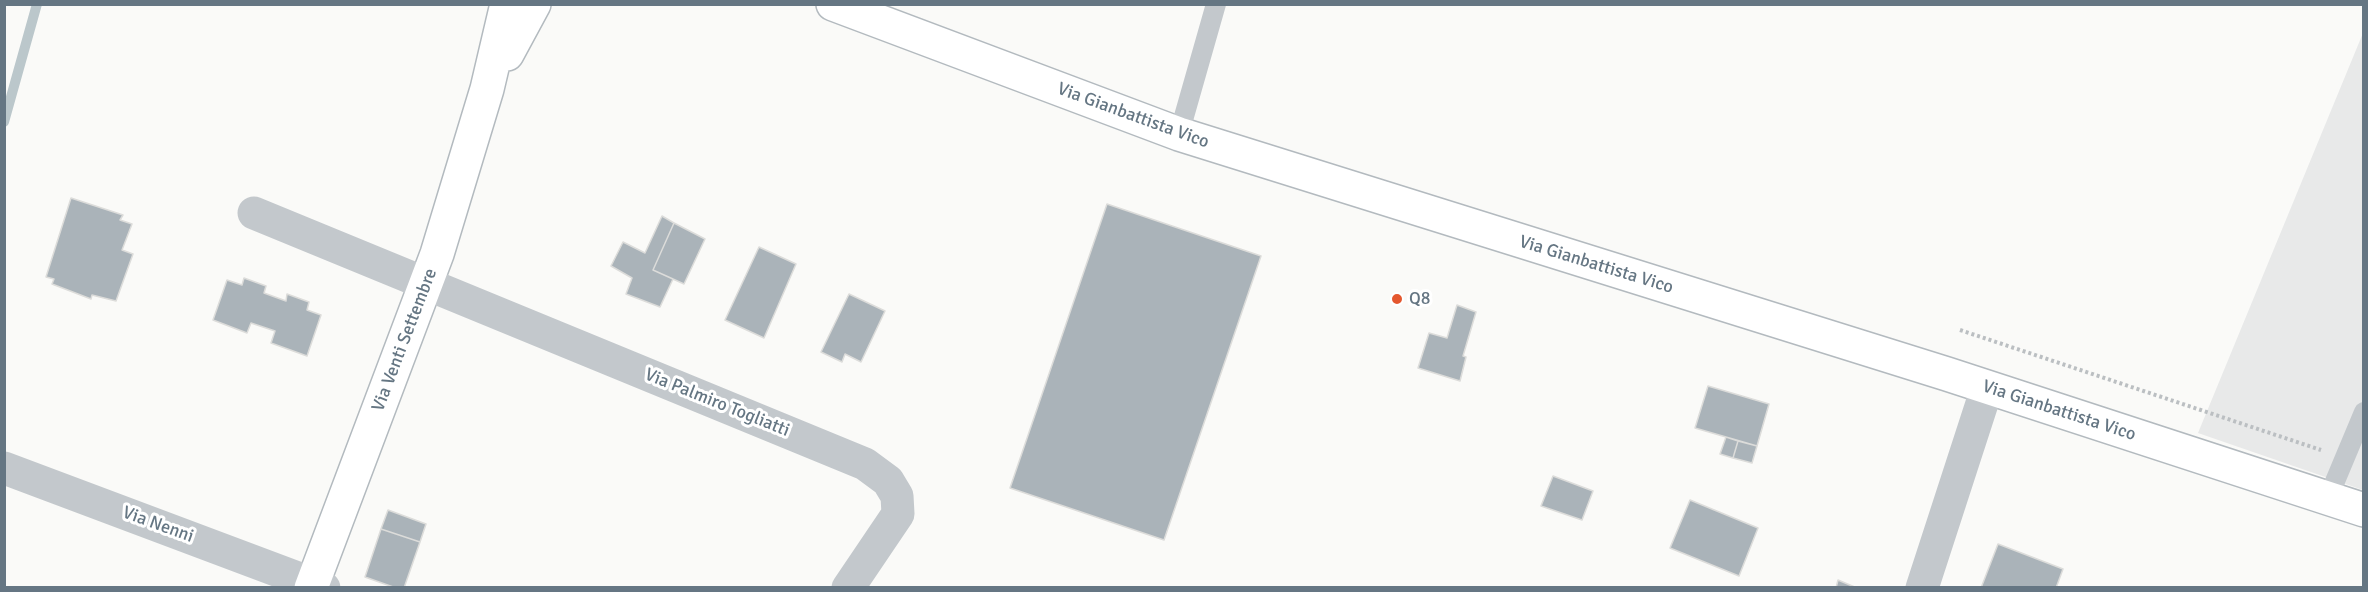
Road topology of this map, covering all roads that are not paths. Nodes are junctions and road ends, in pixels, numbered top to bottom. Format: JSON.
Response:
{"nodes":[{"id":1,"x":507,"y":4,"type":"edge"},
{"id":2,"x":534,"y":4,"type":"edge"},
{"id":3,"x":833,"y":4,"type":"edge"},
{"id":4,"x":1216,"y":4,"type":"edge"},
{"id":5,"x":487,"y":89,"type":"junction"},
{"id":6,"x":1179,"y":134,"type":"junction"},
{"id":7,"x":254,"y":213,"type":"dead end"},
{"id":8,"x":426,"y":283,"type":"junction"},
{"id":9,"x":1988,"y":388,"type":"junction"},
{"id":10,"x":2364,"y":412,"type":"edge"},
{"id":11,"x":4,"y":468,"type":"edge"},
{"id":12,"x":2328,"y":498,"type":"junction"},
{"id":13,"x":2364,"y":510,"type":"edge"},
{"id":14,"x":316,"y":586,"type":"edge"},
{"id":15,"x":848,"y":588,"type":"edge"},
{"id":16,"x":1922,"y":588,"type":"edge"}],
"edges":[{"from":1,"to":5,"type":"main road","name":"Via Venti Settembre"},
{"from":2,"to":5,"type":"main road","name":"Via Venti Settembre"},
{"from":3,"to":6,"type":"main road","name":"Via Gianbattista Vico"},
{"from":4,"to":6,"type":"lane"},
{"from":5,"to":8,"type":"main road","name":"Via Venti Settembre"},
{"from":6,"to":9,"type":"main road","name":"Via Gianbattista Vico"},
{"from":7,"to":8,"type":"street"},
{"from":8,"to":14,"type":"main road","name":"Via Venti Settembre"},
{"from":8,"to":15,"type":"street","name":"Via Palmiro Togliatti"},
{"from":9,"to":12,"type":"main road","name":"Via Gianbattista Vico"},
{"from":9,"to":16,"type":"street"},
{"from":10,"to":12,"type":"lane"},
{"from":11,"to":14,"type":"street","name":"Via Nenni"},
{"from":12,"to":13,"type":"main road","name":"Via Gianbattista Vico"}]}
